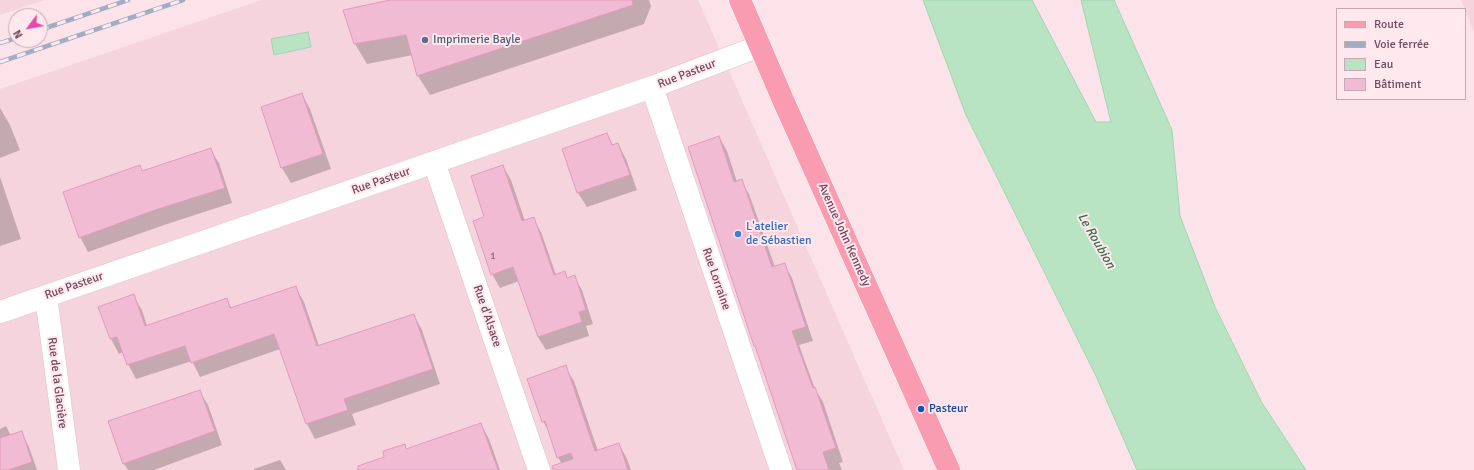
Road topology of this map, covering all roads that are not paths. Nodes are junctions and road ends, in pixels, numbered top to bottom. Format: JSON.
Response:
{"nodes":[{"id":1,"x":740,"y":0,"type":"edge"},
{"id":2,"x":760,"y":46,"type":"junction"},
{"id":3,"x":652,"y":87,"type":"junction"},
{"id":4,"x":434,"y":162,"type":"junction"},
{"id":5,"x":46,"y":296,"type":"junction"},
{"id":6,"x":0,"y":312,"type":"edge"},
{"id":7,"x":69,"y":470,"type":"edge"},
{"id":8,"x":539,"y":470,"type":"edge"},
{"id":9,"x":780,"y":470,"type":"edge"},
{"id":10,"x":949,"y":470,"type":"edge"}],
"edges":[{"from":1,"to":2,"type":"main road","name":"Avenue John Kennedy"},
{"from":2,"to":3,"type":"street","name":"Rue Pasteur"},
{"from":2,"to":10,"type":"main road","name":"Avenue John Kennedy"},
{"from":3,"to":4,"type":"street","name":"Rue Pasteur"},
{"from":3,"to":9,"type":"street","name":"Rue Lorraine"},
{"from":4,"to":5,"type":"street","name":"Rue Pasteur"},
{"from":4,"to":8,"type":"street","name":"Rue d'Alsace"},
{"from":5,"to":6,"type":"street","name":"Rue Pasteur"},
{"from":5,"to":7,"type":"street","name":"Rue de la Glacière"}]}
